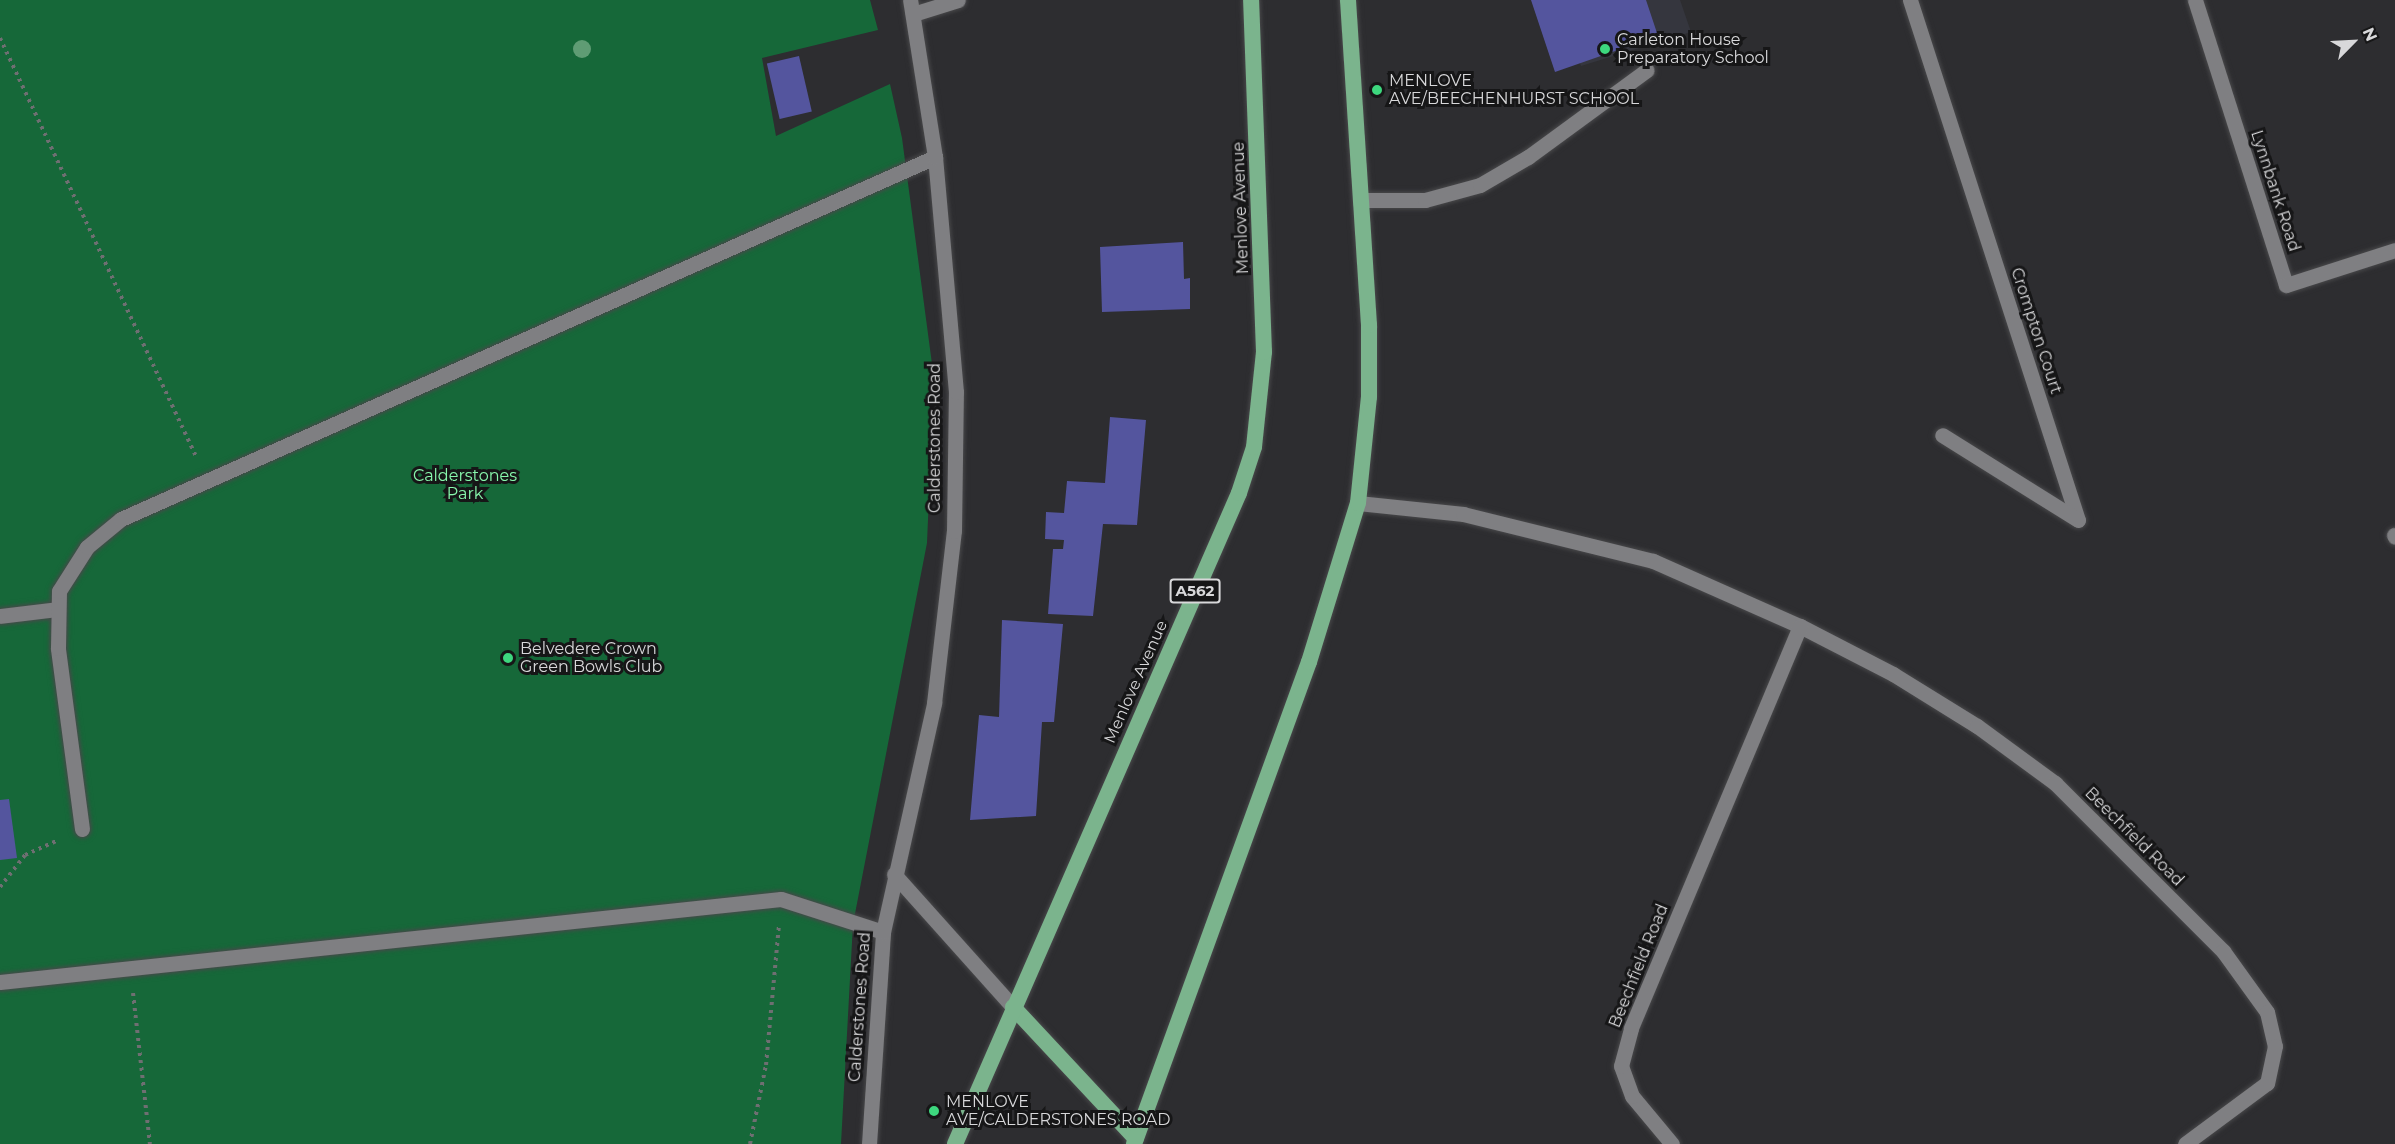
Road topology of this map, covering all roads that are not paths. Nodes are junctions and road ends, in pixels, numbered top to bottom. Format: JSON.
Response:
{"nodes":[{"id":1,"x":958,"y":0,"type":"edge"},
{"id":2,"x":1251,"y":0,"type":"edge"},
{"id":3,"x":1348,"y":0,"type":"edge"},
{"id":4,"x":1910,"y":0,"type":"edge"},
{"id":5,"x":2195,"y":0,"type":"edge"},
{"id":6,"x":911,"y":7,"type":"edge"},
{"id":7,"x":1647,"y":70,"type":"dead end"},
{"id":8,"x":935,"y":157,"type":"junction"},
{"id":9,"x":1362,"y":200,"type":"junction"},
{"id":10,"x":2395,"y":250,"type":"edge"},
{"id":11,"x":1942,"y":435,"type":"dead end"},
{"id":12,"x":1358,"y":503,"type":"junction"},
{"id":13,"x":58,"y":609,"type":"junction"},
{"id":14,"x":0,"y":616,"type":"edge"},
{"id":15,"x":1800,"y":626,"type":"junction"},
{"id":16,"x":82,"y":829,"type":"road end"},
{"id":17,"x":894,"y":874,"type":"junction"},
{"id":18,"x":883,"y":932,"type":"junction"},
{"id":19,"x":0,"y":982,"type":"edge"},
{"id":20,"x":1013,"y":1007,"type":"junction"},
{"id":21,"x":1137,"y":1142,"type":"edge"},
{"id":22,"x":869,"y":1144,"type":"edge"},
{"id":23,"x":955,"y":1144,"type":"edge"},
{"id":24,"x":1672,"y":1144,"type":"edge"},
{"id":25,"x":2185,"y":1144,"type":"edge"}],
"edges":[{"from":1,"to":6,"type":"street"},
{"from":2,"to":20,"type":"highway","name":"Menlove Avenue","number":"A562"},
{"from":3,"to":9,"type":"highway"},
{"from":4,"to":11,"type":"street","name":"Crompton Court"},
{"from":5,"to":10,"type":"street","name":"Lynnbank Road"},
{"from":6,"to":8,"type":"street","name":"Calderstones Road"},
{"from":7,"to":9,"type":"street"},
{"from":8,"to":13,"type":"street"},
{"from":8,"to":17,"type":"street","name":"Calderstones Road"},
{"from":9,"to":12,"type":"highway"},
{"from":12,"to":15,"type":"street","name":"Beechfield Road"},
{"from":12,"to":21,"type":"highway"},
{"from":13,"to":14,"type":"street"},
{"from":13,"to":16,"type":"street"},
{"from":15,"to":24,"type":"street","name":"Beechfield Road"},
{"from":15,"to":25,"type":"street","name":"Beechfield Road"},
{"from":17,"to":18,"type":"street","name":"Calderstones Road"},
{"from":17,"to":20,"type":"street"},
{"from":18,"to":19,"type":"street"},
{"from":18,"to":22,"type":"street","name":"Calderstones Road"},
{"from":20,"to":21,"type":"highway"},
{"from":20,"to":23,"type":"highway","name":"Menlove Avenue","number":"A562"}]}
